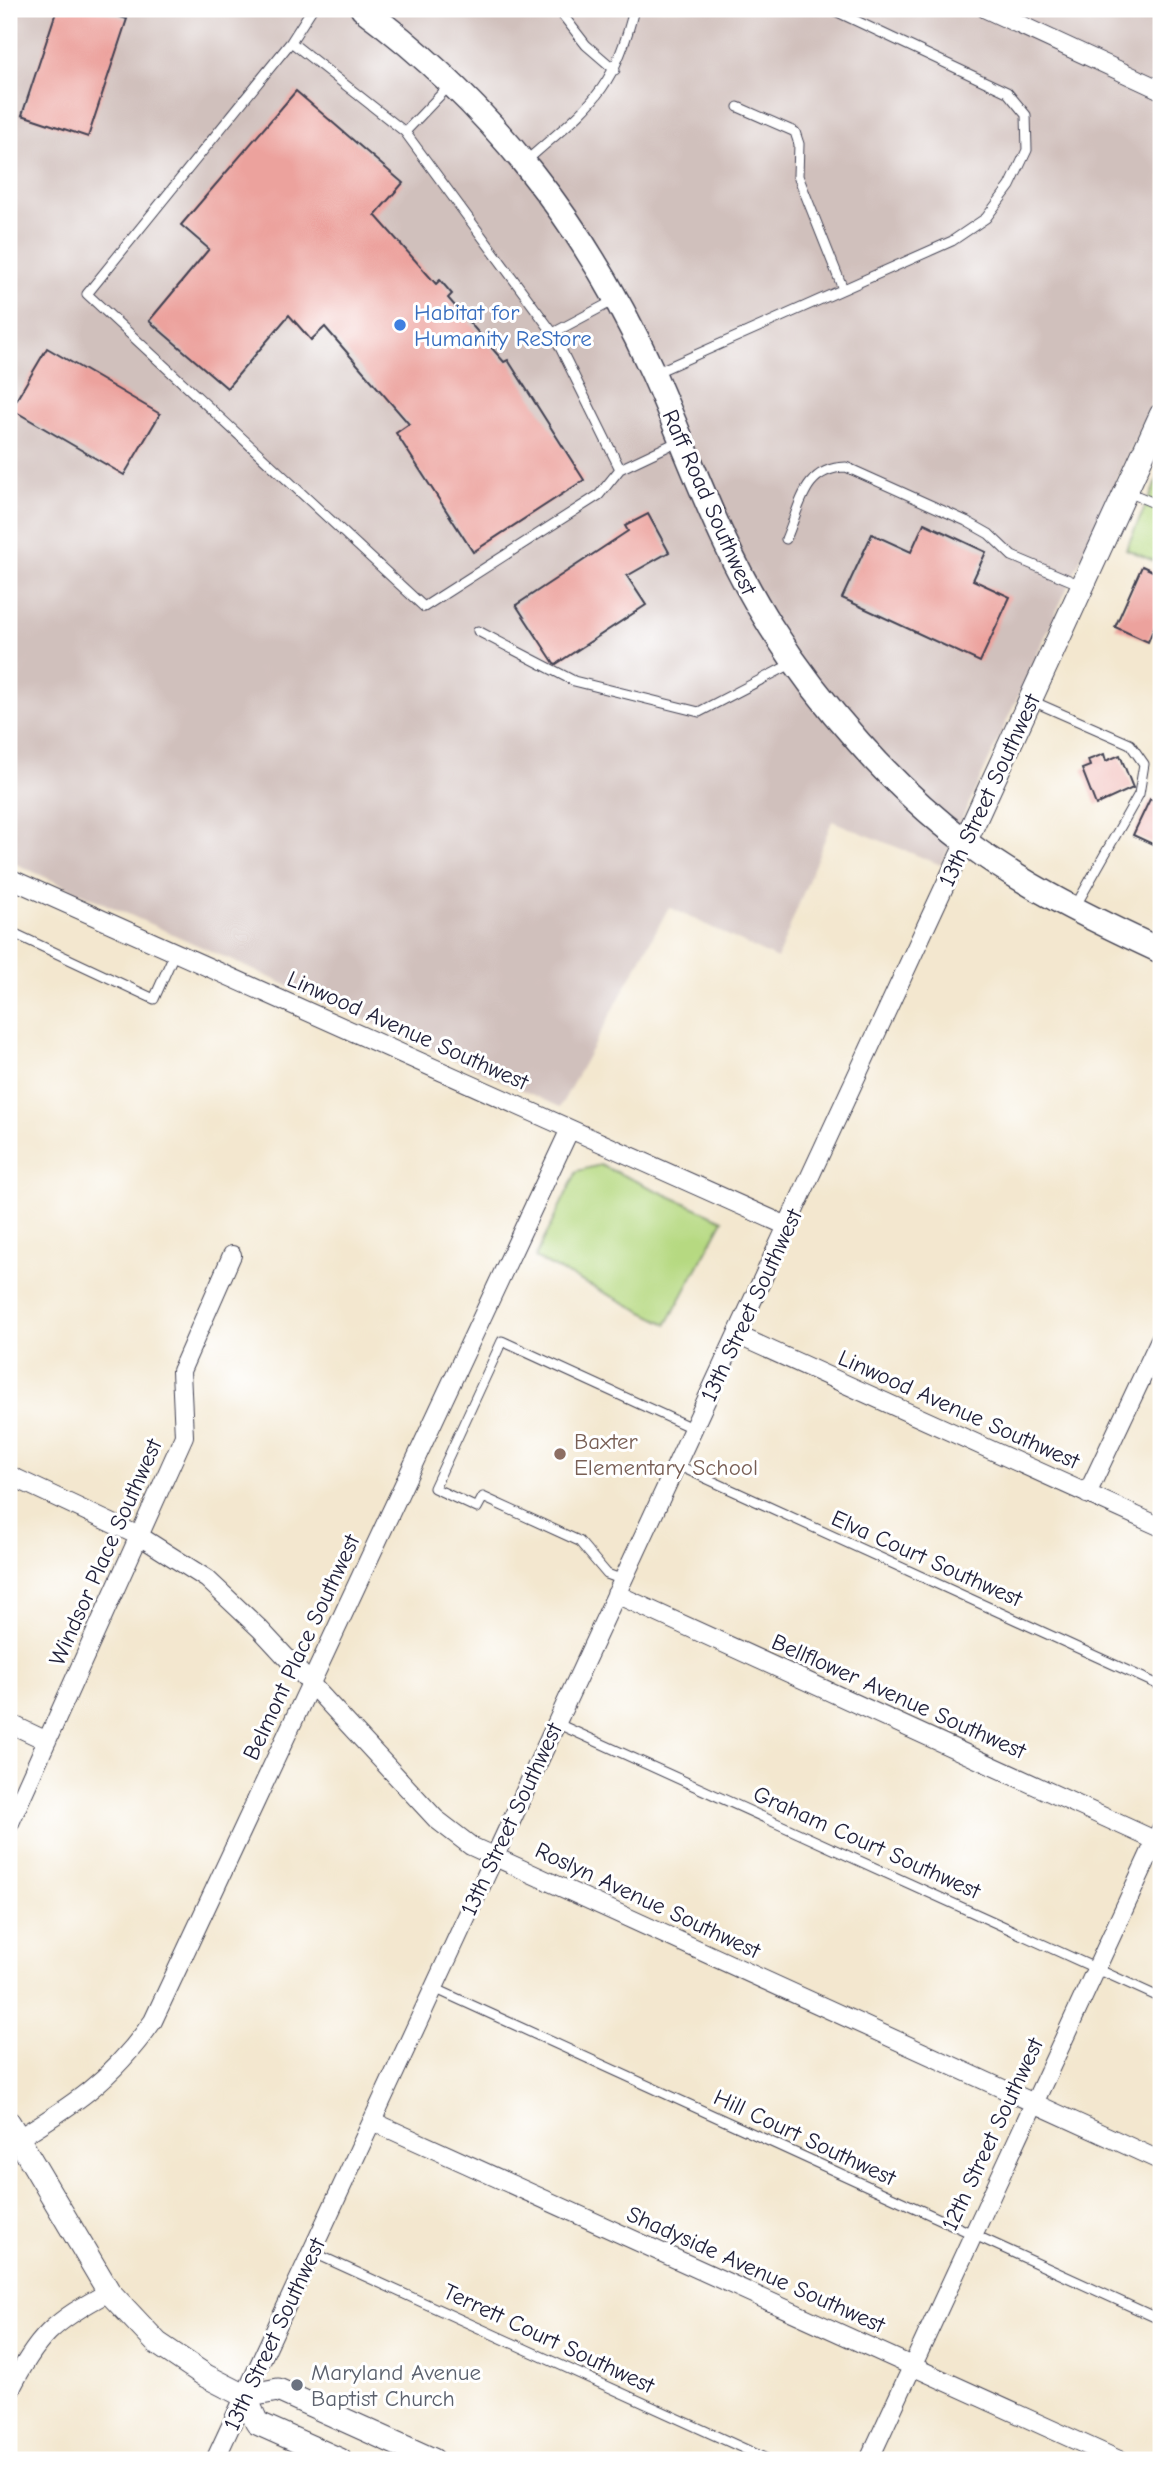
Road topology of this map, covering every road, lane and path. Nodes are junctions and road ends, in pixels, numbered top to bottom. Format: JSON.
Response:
{"nodes":[{"id":1,"x":312,"y":9,"type":"edge"},
{"id":2,"x":363,"y":9,"type":"edge"},
{"id":3,"x":558,"y":9,"type":"edge"},
{"id":4,"x":634,"y":9,"type":"edge"},
{"id":5,"x":831,"y":9,"type":"edge"},
{"id":6,"x":986,"y":9,"type":"edge"},
{"id":7,"x":1161,"y":18,"type":"edge"},
{"id":8,"x":1161,"y":29,"type":"edge"},
{"id":9,"x":291,"y":42,"type":"junction"},
{"id":10,"x":615,"y":70,"type":"junction"},
{"id":11,"x":451,"y":84,"type":"junction"},
{"id":12,"x":1161,"y":90,"type":"edge"},
{"id":13,"x":738,"y":107,"type":"dead end"},
{"id":14,"x":405,"y":132,"type":"junction"},
{"id":15,"x":525,"y":162,"type":"junction"},
{"id":16,"x":843,"y":289,"type":"junction"},
{"id":17,"x":616,"y":299,"type":"junction"},
{"id":18,"x":553,"y":333,"type":"junction"},
{"id":19,"x":653,"y":373,"type":"junction"},
{"id":20,"x":1161,"y":415,"type":"edge"},
{"id":21,"x":681,"y":441,"type":"junction"},
{"id":22,"x":620,"y":468,"type":"junction"},
{"id":23,"x":1126,"y":491,"type":"junction"},
{"id":24,"x":1161,"y":506,"type":"edge"},
{"id":25,"x":786,"y":539,"type":"dead end"},
{"id":26,"x":1083,"y":586,"type":"junction"},
{"id":27,"x":478,"y":631,"type":"dead end"},
{"id":28,"x":794,"y":663,"type":"junction"},
{"id":29,"x":1030,"y":700,"type":"junction"},
{"id":30,"x":965,"y":842,"type":"junction"},
{"id":31,"x":9,"y":878,"type":"edge"},
{"id":32,"x":1074,"y":909,"type":"junction"},
{"id":33,"x":9,"y":931,"type":"edge"},
{"id":34,"x":1161,"y":951,"type":"edge"},
{"id":35,"x":175,"y":952,"type":"junction"},
{"id":36,"x":569,"y":1129,"type":"junction"},
{"id":37,"x":787,"y":1226,"type":"junction"},
{"id":38,"x":232,"y":1255,"type":"dead end"},
{"id":39,"x":737,"y":1335,"type":"junction"},
{"id":40,"x":1161,"y":1337,"type":"edge"},
{"id":41,"x":694,"y":1429,"type":"junction"},
{"id":42,"x":677,"y":1465,"type":"junction"},
{"id":43,"x":9,"y":1475,"type":"edge"},
{"id":44,"x":1087,"y":1494,"type":"junction"},
{"id":45,"x":1161,"y":1527,"type":"edge"},
{"id":46,"x":141,"y":1537,"type":"junction"},
{"id":47,"x":620,"y":1587,"type":"junction"},
{"id":48,"x":310,"y":1686,"type":"junction"},
{"id":49,"x":1161,"y":1686,"type":"edge"},
{"id":50,"x":9,"y":1723,"type":"edge"},
{"id":51,"x":556,"y":1723,"type":"junction"},
{"id":52,"x":47,"y":1741,"type":"junction"},
{"id":53,"x":9,"y":1825,"type":"edge"},
{"id":54,"x":1160,"y":1838,"type":"edge"},
{"id":55,"x":493,"y":1857,"type":"junction"},
{"id":56,"x":1097,"y":1968,"type":"junction"},
{"id":57,"x":434,"y":1988,"type":"junction"},
{"id":58,"x":1161,"y":1998,"type":"edge"},
{"id":59,"x":1034,"y":2103,"type":"junction"},
{"id":60,"x":374,"y":2122,"type":"junction"},
{"id":61,"x":12,"y":2135,"type":"edge"},
{"id":62,"x":1161,"y":2161,"type":"edge"},
{"id":63,"x":973,"y":2234,"type":"junction"},
{"id":64,"x":312,"y":2252,"type":"junction"},
{"id":65,"x":109,"y":2292,"type":"junction"},
{"id":66,"x":1161,"y":2320,"type":"edge"},
{"id":67,"x":912,"y":2366,"type":"junction"},
{"id":68,"x":9,"y":2393,"type":"edge"},
{"id":69,"x":245,"y":2396,"type":"junction"},
{"id":70,"x":215,"y":2460,"type":"edge"},
{"id":71,"x":340,"y":2460,"type":"edge"},
{"id":72,"x":433,"y":2460,"type":"edge"},
{"id":73,"x":769,"y":2460,"type":"edge"},
{"id":74,"x":869,"y":2460,"type":"edge"},
{"id":75,"x":1119,"y":2460,"type":"edge"}],
"edges":[{"from":1,"to":9,"type":"lane"},
{"from":2,"to":11,"type":"main road","name":"Raff Road Southwest"},
{"from":3,"to":10,"type":"lane"},
{"from":4,"to":10,"type":"lane"},
{"from":5,"to":16,"type":"lane"},
{"from":6,"to":12,"type":"street"},
{"from":7,"to":8,"type":"lane"},
{"from":9,"to":14,"type":"lane"},
{"from":9,"to":22,"type":"lane"},
{"from":10,"to":15,"type":"lane"},
{"from":11,"to":14,"type":"lane"},
{"from":11,"to":15,"type":"main road","name":"Raff Road Southwest"},
{"from":13,"to":16,"type":"lane"},
{"from":14,"to":18,"type":"lane"},
{"from":15,"to":17,"type":"main road","name":"Raff Road Southwest"},
{"from":16,"to":19,"type":"lane"},
{"from":17,"to":18,"type":"lane"},
{"from":17,"to":19,"type":"main road","name":"Raff Road Southwest"},
{"from":18,"to":22,"type":"lane"},
{"from":19,"to":21,"type":"main road","name":"Raff Road Southwest"},
{"from":20,"to":23,"type":"street","name":"13th Street Southwest"},
{"from":21,"to":22,"type":"lane"},
{"from":21,"to":28,"type":"main road","name":"Raff Road Southwest"},
{"from":23,"to":24,"type":"lane"},
{"from":23,"to":26,"type":"street","name":"13th Street Southwest"},
{"from":25,"to":26,"type":"lane"},
{"from":26,"to":29,"type":"street","name":"13th Street Southwest"},
{"from":27,"to":28,"type":"lane"},
{"from":28,"to":30,"type":"main road","name":"Raff Road Southwest"},
{"from":29,"to":30,"type":"street","name":"13th Street Southwest"},
{"from":29,"to":32,"type":"lane"},
{"from":30,"to":32,"type":"main road","name":"Raff Road Southwest"},
{"from":30,"to":37,"type":"street","name":"13th Street Southwest"},
{"from":31,"to":35,"type":"street","name":"Linwood Avenue Southwest"},
{"from":32,"to":34,"type":"main road","name":"Raff Road Southwest"},
{"from":33,"to":35,"type":"lane"},
{"from":35,"to":36,"type":"street","name":"Linwood Avenue Southwest"},
{"from":36,"to":37,"type":"street","name":"Linwood Avenue Southwest"},
{"from":36,"to":48,"type":"street","name":"Belmont Place Southwest"},
{"from":37,"to":39,"type":"street","name":"13th Street Southwest"},
{"from":38,"to":46,"type":"street","name":"Windsor Place Southwest"},
{"from":39,"to":41,"type":"street","name":"13th Street Southwest"},
{"from":39,"to":44,"type":"street","name":"Linwood Avenue Southwest"},
{"from":40,"to":44,"type":"street"},
{"from":41,"to":42,"type":"street","name":"13th Street Southwest"},
{"from":41,"to":47,"type":"lane"},
{"from":42,"to":47,"type":"street","name":"13th Street Southwest"},
{"from":42,"to":49,"type":"lane","name":"Elva Court Southwest"},
{"from":43,"to":46,"type":"street","name":"Roslyn Avenue Southwest"},
{"from":44,"to":45,"type":"street","name":"Linwood Avenue Southwest"},
{"from":46,"to":48,"type":"street","name":"Roslyn Avenue Southwest"},
{"from":46,"to":52,"type":"street","name":"Windsor Place Southwest"},
{"from":47,"to":51,"type":"street","name":"13th Street Southwest"},
{"from":47,"to":54,"type":"street","name":"Bellflower Avenue Southwest"},
{"from":48,"to":55,"type":"street","name":"Roslyn Avenue Southwest"},
{"from":48,"to":61,"type":"street","name":"Belmont Place Southwest"},
{"from":50,"to":52,"type":"street"},
{"from":51,"to":55,"type":"street","name":"13th Street Southwest"},
{"from":51,"to":56,"type":"lane","name":"Graham Court Southwest"},
{"from":52,"to":53,"type":"street","name":"Windsor Place Southwest"},
{"from":54,"to":56,"type":"street","name":"12th Street Southwest"},
{"from":55,"to":57,"type":"street","name":"13th Street Southwest"},
{"from":55,"to":59,"type":"street","name":"Roslyn Avenue Southwest"},
{"from":56,"to":58,"type":"lane","name":"Graham Court Southwest"},
{"from":56,"to":59,"type":"street","name":"12th Street Southwest"},
{"from":57,"to":60,"type":"street","name":"13th Street Southwest"},
{"from":57,"to":63,"type":"lane","name":"Hill Court Southwest"},
{"from":59,"to":62,"type":"street","name":"Roslyn Avenue Southwest"},
{"from":59,"to":63,"type":"street","name":"12th Street Southwest"},
{"from":60,"to":64,"type":"street","name":"13th Street Southwest"},
{"from":60,"to":67,"type":"street","name":"Shadyside Avenue Southwest"},
{"from":61,"to":65,"type":"street"},
{"from":63,"to":66,"type":"lane","name":"Hill Court Southwest"},
{"from":63,"to":67,"type":"street","name":"12th Street Southwest"},
{"from":64,"to":69,"type":"street","name":"13th Street Southwest"},
{"from":64,"to":73,"type":"lane","name":"Terrett Court Southwest"},
{"from":65,"to":68,"type":"street"},
{"from":65,"to":69,"type":"street"},
{"from":67,"to":74,"type":"street","name":"12th Street Southwest"},
{"from":67,"to":75,"type":"street","name":"Shadyside Avenue Southwest"},
{"from":69,"to":70,"type":"street","name":"13th Street Southwest"},
{"from":69,"to":71,"type":"street"},
{"from":69,"to":72,"type":"street"}]}
